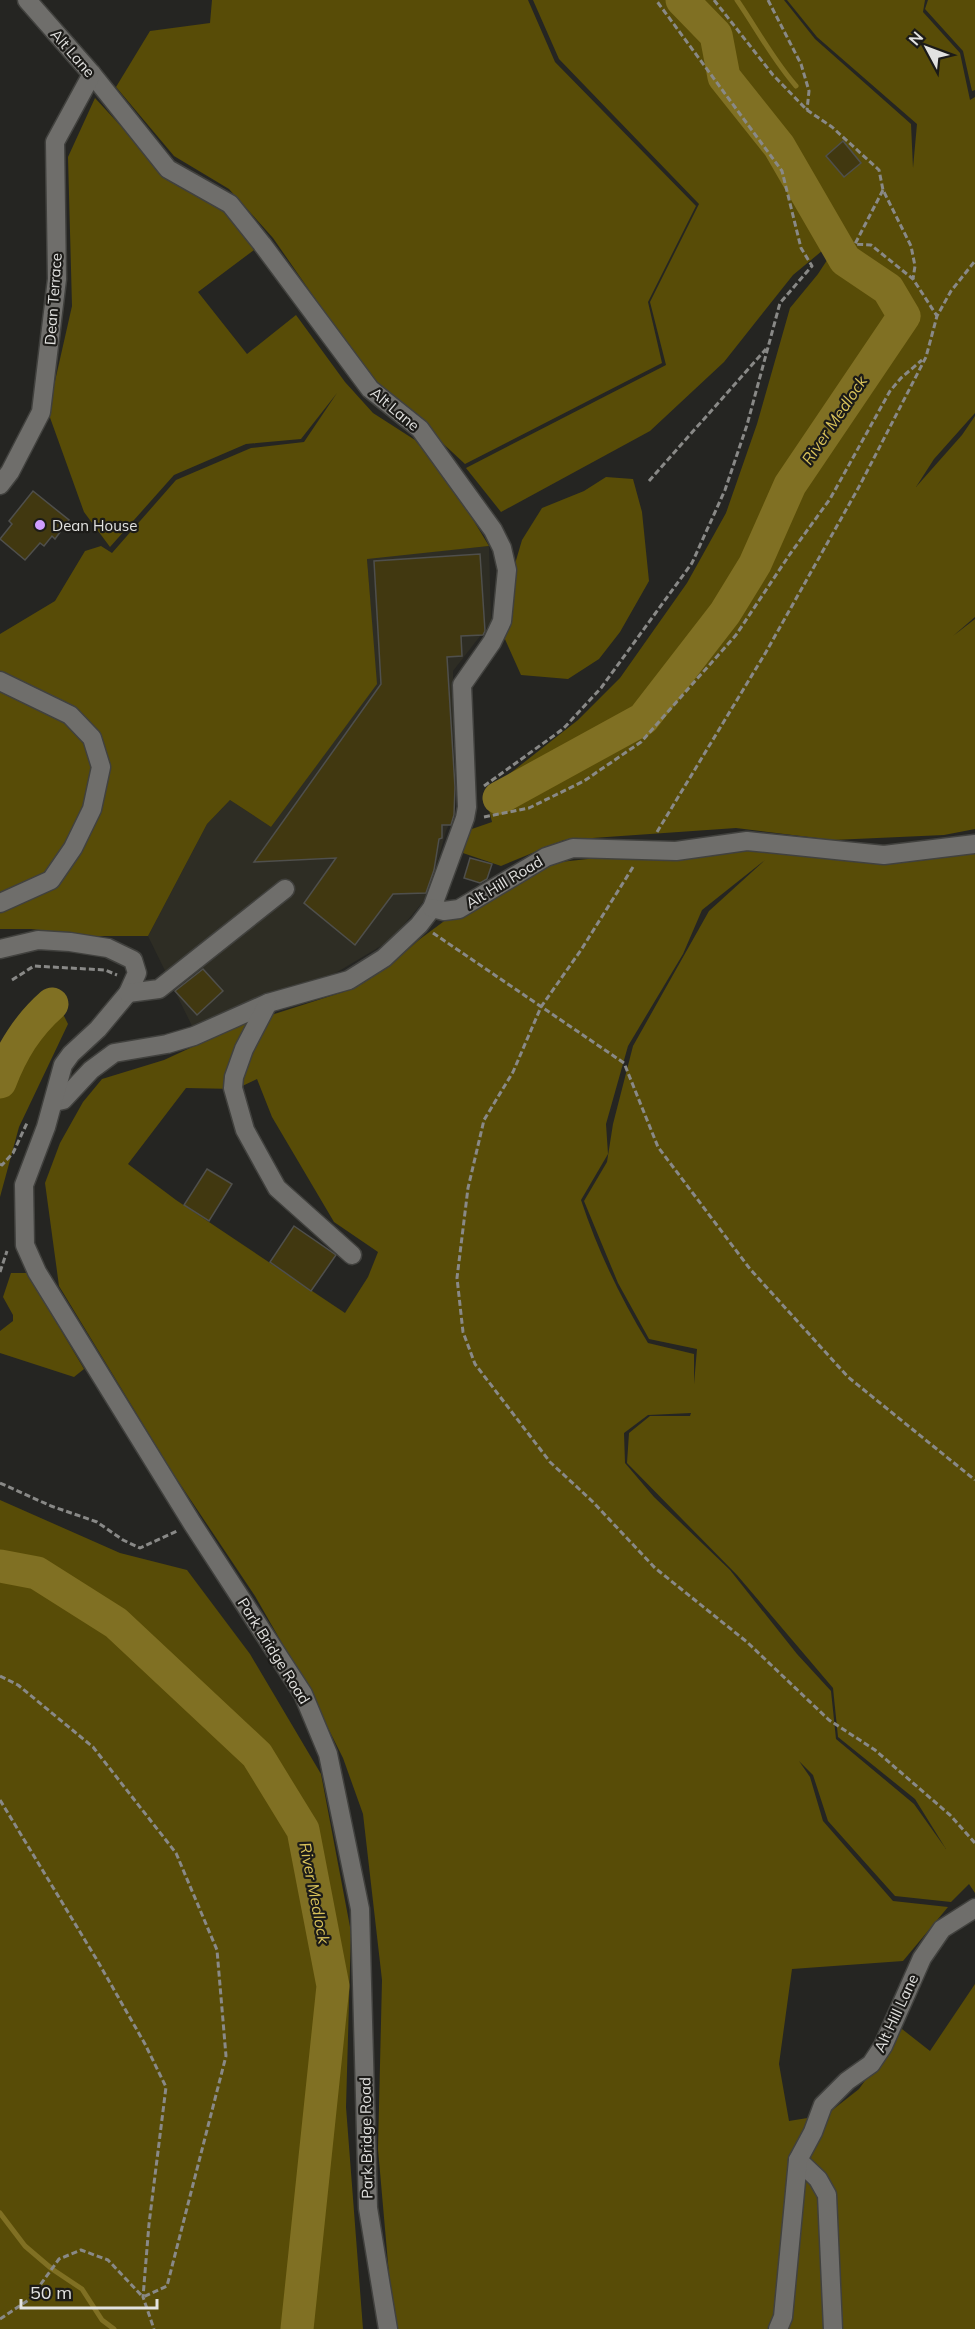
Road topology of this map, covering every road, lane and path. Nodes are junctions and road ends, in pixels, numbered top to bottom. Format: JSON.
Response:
{"nodes":[{"id":1,"x":27,"y":0,"type":"edge"},
{"id":2,"x":656,"y":0,"type":"edge"},
{"id":3,"x":714,"y":0,"type":"edge"},
{"id":4,"x":768,"y":0,"type":"edge"},
{"id":5,"x":92,"y":74,"type":"junction"},
{"id":6,"x":807,"y":110,"type":"junction"},
{"id":7,"x":883,"y":190,"type":"junction"},
{"id":8,"x":975,"y":261,"type":"edge"},
{"id":9,"x":913,"y":279,"type":"junction"},
{"id":10,"x":937,"y":316,"type":"junction"},
{"id":11,"x":768,"y":347,"type":"junction"},
{"id":12,"x":926,"y":357,"type":"junction"},
{"id":13,"x":649,"y":481,"type":"dead end"},
{"id":14,"x":0,"y":485,"type":"edge"},
{"id":15,"x":0,"y":681,"type":"edge"},
{"id":16,"x":467,"y":795,"type":"junction"},
{"id":17,"x":465,"y":818,"type":"junction"},
{"id":18,"x":975,"y":844,"type":"edge"},
{"id":19,"x":644,"y":851,"type":"junction"},
{"id":20,"x":285,"y":889,"type":"dead end"},
{"id":21,"x":0,"y":903,"type":"edge"},
{"id":22,"x":432,"y":908,"type":"junction"},
{"id":23,"x":446,"y":941,"type":"dead end"},
{"id":24,"x":0,"y":948,"type":"edge"},
{"id":25,"x":12,"y":980,"type":"dead end"},
{"id":26,"x":128,"y":993,"type":"junction"},
{"id":27,"x":268,"y":1003,"type":"junction"},
{"id":28,"x":541,"y":1007,"type":"junction"},
{"id":29,"x":54,"y":1102,"type":"junction"},
{"id":30,"x":352,"y":1255,"type":"dead end"},
{"id":31,"x":975,"y":1480,"type":"edge"},
{"id":32,"x":0,"y":1483,"type":"edge"},
{"id":33,"x":192,"y":1523,"type":"junction"},
{"id":34,"x":0,"y":1676,"type":"edge"},
{"id":35,"x":0,"y":1800,"type":"edge"},
{"id":36,"x":975,"y":1843,"type":"edge"},
{"id":37,"x":975,"y":1908,"type":"edge"},
{"id":38,"x":798,"y":2160,"type":"junction"},
{"id":39,"x":143,"y":2297,"type":"junction"},
{"id":40,"x":0,"y":2319,"type":"edge"},
{"id":41,"x":154,"y":2329,"type":"edge"},
{"id":42,"x":388,"y":2329,"type":"edge"},
{"id":43,"x":778,"y":2329,"type":"edge"},
{"id":44,"x":833,"y":2329,"type":"edge"}],
"edges":[{"from":1,"to":5,"type":"street","name":"Alt Lane"},
{"from":2,"to":11,"type":"path"},
{"from":3,"to":6,"type":"path"},
{"from":4,"to":6,"type":"path"},
{"from":5,"to":14,"type":"street","name":"Dean Terrace"},
{"from":5,"to":16,"type":"street","name":"Alt Lane"},
{"from":6,"to":7,"type":"path"},
{"from":7,"to":9,"type":"path"},
{"from":7,"to":9,"type":"path"},
{"from":8,"to":10,"type":"path"},
{"from":9,"to":10,"type":"path"},
{"from":10,"to":12,"type":"path"},
{"from":11,"to":13,"type":"path"},
{"from":11,"to":16,"type":"path"},
{"from":12,"to":17,"type":"path"},
{"from":12,"to":19,"type":"path"},
{"from":15,"to":21,"type":"street"},
{"from":16,"to":17,"type":"street","name":"Alt Lane"},
{"from":17,"to":22,"type":"street","name":"Alt Lane"},
{"from":18,"to":19,"type":"street","name":"Alt Hill Road"},
{"from":19,"to":22,"type":"street","name":"Alt Hill Road"},
{"from":19,"to":28,"type":"path"},
{"from":20,"to":26,"type":"street"},
{"from":22,"to":27,"type":"street"},
{"from":23,"to":28,"type":"path"},
{"from":24,"to":26,"type":"street"},
{"from":25,"to":26,"type":"path"},
{"from":26,"to":29,"type":"street"},
{"from":27,"to":29,"type":"street"},
{"from":27,"to":30,"type":"street"},
{"from":28,"to":31,"type":"path"},
{"from":28,"to":36,"type":"path"},
{"from":29,"to":33,"type":"street","name":"Park Bridge Road"},
{"from":32,"to":33,"type":"path"},
{"from":33,"to":42,"type":"street","name":"Park Bridge Road"},
{"from":34,"to":39,"type":"path"},
{"from":35,"to":39,"type":"path"},
{"from":37,"to":38,"type":"street","name":"Alt Hill Lane"},
{"from":38,"to":43,"type":"street","name":"Alt Hill Lane"},
{"from":38,"to":44,"type":"street"},
{"from":39,"to":40,"type":"path"},
{"from":39,"to":41,"type":"path"}]}
